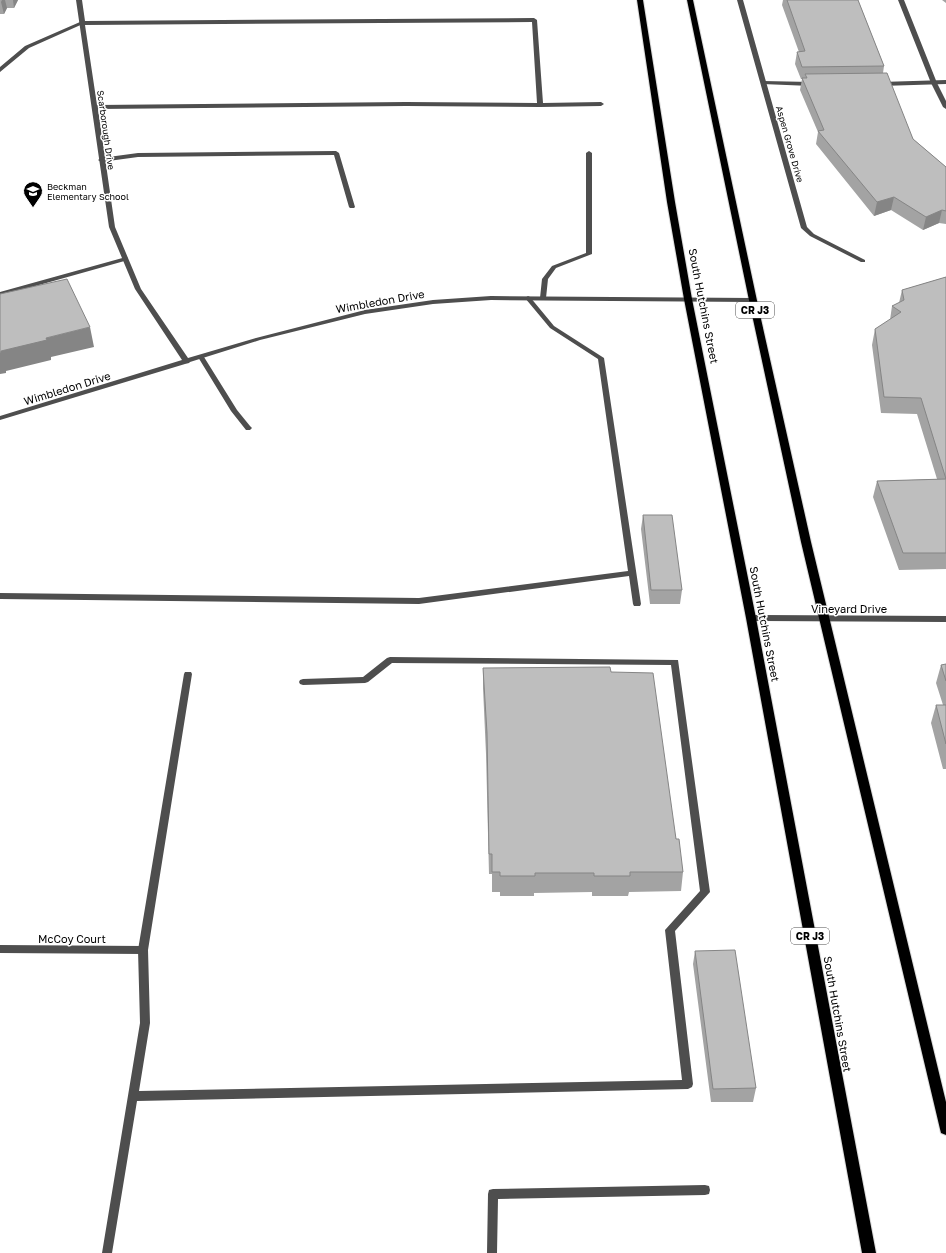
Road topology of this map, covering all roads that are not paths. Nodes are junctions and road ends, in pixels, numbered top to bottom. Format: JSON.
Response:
{"nodes":[{"id":1,"x":79,"y":0,"type":"edge"},
{"id":2,"x":640,"y":0,"type":"edge"},
{"id":3,"x":690,"y":0,"type":"edge"},
{"id":4,"x":740,"y":0,"type":"edge"},
{"id":5,"x":901,"y":0,"type":"edge"},
{"id":6,"x":82,"y":23,"type":"junction"},
{"id":7,"x":0,"y":70,"type":"edge"},
{"id":8,"x":946,"y":82,"type":"edge"},
{"id":9,"x":763,"y":83,"type":"junction"},
{"id":10,"x":934,"y":83,"type":"junction"},
{"id":11,"x":817,"y":84,"type":"edge"},
{"id":12,"x":871,"y":84,"type":"edge"},
{"id":13,"x":601,"y":104,"type":"dead end"},
{"id":14,"x":540,"y":105,"type":"junction"},
{"id":15,"x":946,"y":106,"type":"edge"},
{"id":16,"x":94,"y":107,"type":"junction"},
{"id":17,"x":589,"y":154,"type":"dead end"},
{"id":18,"x":101,"y":160,"type":"junction"},
{"id":19,"x":352,"y":207,"type":"dead end"},
{"id":20,"x":126,"y":259,"type":"junction"},
{"id":21,"x":863,"y":261,"type":"dead end"},
{"id":22,"x":2,"y":293,"type":"edge"},
{"id":23,"x":528,"y":298,"type":"junction"},
{"id":24,"x":543,"y":298,"type":"junction"},
{"id":25,"x":688,"y":299,"type":"junction"},
{"id":26,"x":753,"y":300,"type":"junction"},
{"id":27,"x":201,"y":357,"type":"junction"},
{"id":28,"x":188,"y":362,"type":"junction"},
{"id":29,"x":0,"y":418,"type":"edge"},
{"id":30,"x":248,"y":428,"type":"dead end"},
{"id":31,"x":632,"y":572,"type":"junction"},
{"id":32,"x":0,"y":596,"type":"edge"},
{"id":33,"x":637,"y":604,"type":"dead end"},
{"id":34,"x":752,"y":618,"type":"junction"},
{"id":35,"x":824,"y":618,"type":"junction"},
{"id":36,"x":946,"y":619,"type":"edge"},
{"id":37,"x":188,"y":674,"type":"dead end"},
{"id":38,"x":303,"y":682,"type":"dead end"},
{"id":39,"x":0,"y":950,"type":"edge"},
{"id":40,"x":143,"y":950,"type":"junction"},
{"id":41,"x":133,"y":1096,"type":"junction"},
{"id":42,"x":946,"y":1128,"type":"edge"},
{"id":43,"x":705,"y":1190,"type":"dead end"},
{"id":44,"x":107,"y":1253,"type":"edge"},
{"id":45,"x":492,"y":1253,"type":"edge"},
{"id":46,"x":869,"y":1253,"type":"edge"}],
"edges":[{"from":1,"to":6,"type":"street","name":"Scarborough Drive"},
{"from":2,"to":25,"type":"main road","name":"South Hutchins Street","number":"CR J3"},
{"from":3,"to":26,"type":"main road","number":"CR J3"},
{"from":4,"to":9,"type":"street","name":"Aspen Grove Drive"},
{"from":5,"to":10,"type":"street"},
{"from":6,"to":7,"type":"street"},
{"from":6,"to":14,"type":"street"},
{"from":6,"to":16,"type":"street","name":"Scarborough Drive"},
{"from":8,"to":10,"type":"street"},
{"from":9,"to":11,"type":"street"},
{"from":9,"to":21,"type":"street","name":"Aspen Grove Drive"},
{"from":10,"to":12,"type":"street"},
{"from":10,"to":15,"type":"street"},
{"from":13,"to":14,"type":"street"},
{"from":14,"to":16,"type":"street"},
{"from":16,"to":18,"type":"street","name":"Scarborough Drive"},
{"from":17,"to":24,"type":"street"},
{"from":18,"to":19,"type":"street"},
{"from":18,"to":20,"type":"street","name":"Scarborough Drive"},
{"from":20,"to":22,"type":"street"},
{"from":20,"to":28,"type":"street","name":"Scarborough Drive"},
{"from":23,"to":24,"type":"street","name":"Wimbledon Drive"},
{"from":23,"to":27,"type":"street","name":"Wimbledon Drive"},
{"from":23,"to":31,"type":"street"},
{"from":24,"to":25,"type":"street","name":"Wimbledon Drive"},
{"from":25,"to":26,"type":"street","name":"Wimbledon Drive"},
{"from":25,"to":34,"type":"main road","name":"South Hutchins Street","number":"CR J3"},
{"from":26,"to":35,"type":"main road","number":"CR J3"},
{"from":27,"to":28,"type":"street","name":"Wimbledon Drive"},
{"from":27,"to":30,"type":"street"},
{"from":28,"to":29,"type":"street","name":"Wimbledon Drive"},
{"from":31,"to":32,"type":"street"},
{"from":31,"to":33,"type":"street"},
{"from":34,"to":35,"type":"street","name":"Vineyard Drive"},
{"from":34,"to":46,"type":"main road","name":"South Hutchins Street","number":"CR J3"},
{"from":35,"to":36,"type":"street","name":"Vineyard Drive"},
{"from":35,"to":42,"type":"main road","number":"CR J3"},
{"from":37,"to":40,"type":"street"},
{"from":38,"to":41,"type":"street"},
{"from":39,"to":40,"type":"street","name":"McCoy Court"},
{"from":40,"to":41,"type":"street"},
{"from":41,"to":44,"type":"street"},
{"from":43,"to":45,"type":"street"}]}
